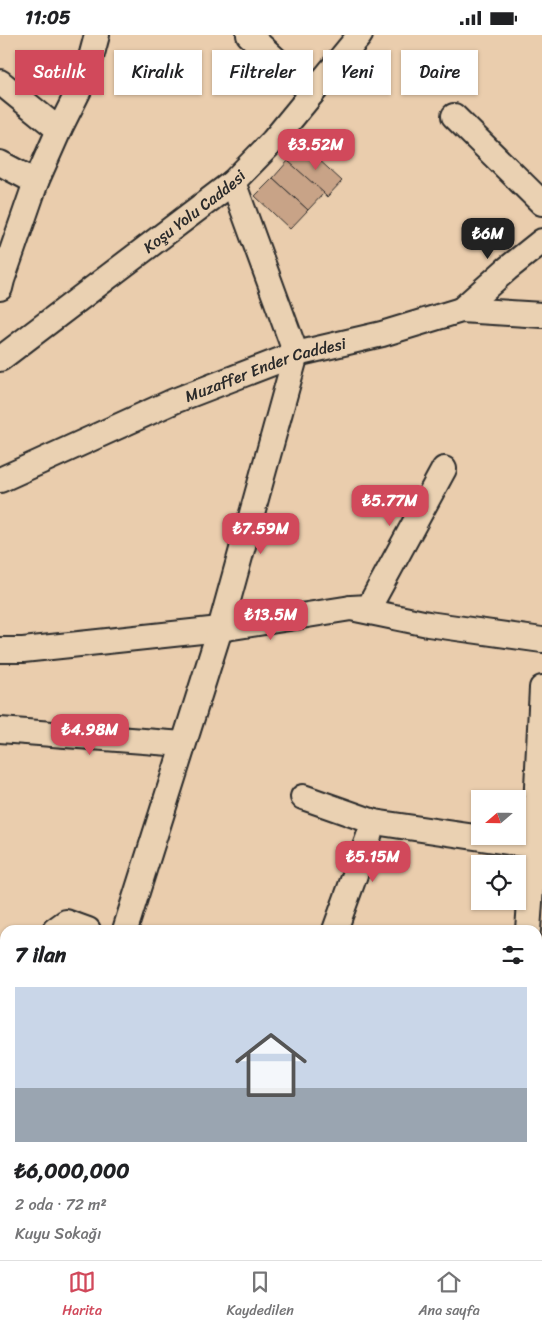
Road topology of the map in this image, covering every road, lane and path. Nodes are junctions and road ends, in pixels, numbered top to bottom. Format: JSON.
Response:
{"nodes":[{"id":1,"x":97,"y":35,"type":"edge"},
{"id":2,"x":249,"y":35,"type":"edge"},
{"id":3,"x":360,"y":35,"type":"edge"},
{"id":4,"x":265,"y":50,"type":"edge"},
{"id":5,"x":0,"y":82,"type":"edge"},
{"id":6,"x":313,"y":92,"type":"edge"},
{"id":7,"x":310,"y":95,"type":"edge"},
{"id":8,"x":454,"y":115,"type":"dead end"},
{"id":9,"x":59,"y":130,"type":"junction"},
{"id":10,"x":0,"y":163,"type":"edge"},
{"id":11,"x":36,"y":181,"type":"junction"},
{"id":12,"x":234,"y":182,"type":"junction"},
{"id":13,"x":542,"y":203,"type":"edge"},
{"id":14,"x":542,"y":241,"type":"edge"},
{"id":15,"x":0,"y":288,"type":"edge"},
{"id":16,"x":461,"y":310,"type":"junction"},
{"id":17,"x":542,"y":315,"type":"edge"},
{"id":18,"x":296,"y":354,"type":"junction"},
{"id":19,"x":0,"y":359,"type":"edge"},
{"id":20,"x":444,"y":469,"type":"dead end"},
{"id":21,"x":0,"y":480,"type":"edge"},
{"id":22,"x":351,"y":608,"type":"junction"},
{"id":23,"x":220,"y":629,"type":"junction"},
{"id":24,"x":542,"y":640,"type":"edge"},
{"id":25,"x":0,"y":650,"type":"edge"},
{"id":26,"x":542,"y":688,"type":"edge"},
{"id":27,"x":0,"y":730,"type":"edge"},
{"id":28,"x":183,"y":744,"type":"junction"},
{"id":29,"x":303,"y":797,"type":"dead end"},
{"id":30,"x":374,"y":822,"type":"junction"},
{"id":31,"x":538,"y":846,"type":"edge"},
{"id":32,"x":62,"y":925,"type":"edge"},
{"id":33,"x":74,"y":925,"type":"edge"},
{"id":34,"x":127,"y":925,"type":"edge"},
{"id":35,"x":337,"y":925,"type":"edge"},
{"id":36,"x":529,"y":925,"type":"edge"}],
"edges":[{"from":1,"to":9,"type":"street"},
{"from":2,"to":4,"type":"street"},
{"from":3,"to":6,"type":"street","name":"Koşu Yolu Caddesi"},
{"from":5,"to":9,"type":"street"},
{"from":7,"to":12,"type":"street","name":"Koşu Yolu Caddesi"},
{"from":8,"to":13,"type":"street"},
{"from":9,"to":11,"type":"street"},
{"from":10,"to":11,"type":"street"},
{"from":11,"to":15,"type":"street"},
{"from":12,"to":18,"type":"street"},
{"from":12,"to":19,"type":"street","name":"Koşu Yolu Caddesi"},
{"from":14,"to":16,"type":"street"},
{"from":16,"to":17,"type":"street","name":"Muzaffer Ender Caddesi"},
{"from":16,"to":18,"type":"street","name":"Muzaffer Ender Caddesi"},
{"from":18,"to":21,"type":"street","name":"Muzaffer Ender Caddesi"},
{"from":18,"to":23,"type":"street"},
{"from":20,"to":22,"type":"street"},
{"from":22,"to":23,"type":"street"},
{"from":22,"to":24,"type":"street"},
{"from":23,"to":25,"type":"street"},
{"from":23,"to":28,"type":"street"},
{"from":26,"to":31,"type":"street"},
{"from":27,"to":28,"type":"street"},
{"from":28,"to":34,"type":"street"},
{"from":29,"to":30,"type":"street"},
{"from":30,"to":31,"type":"street"},
{"from":30,"to":35,"type":"street"},
{"from":31,"to":36,"type":"street"},
{"from":32,"to":33,"type":"street"}]}
